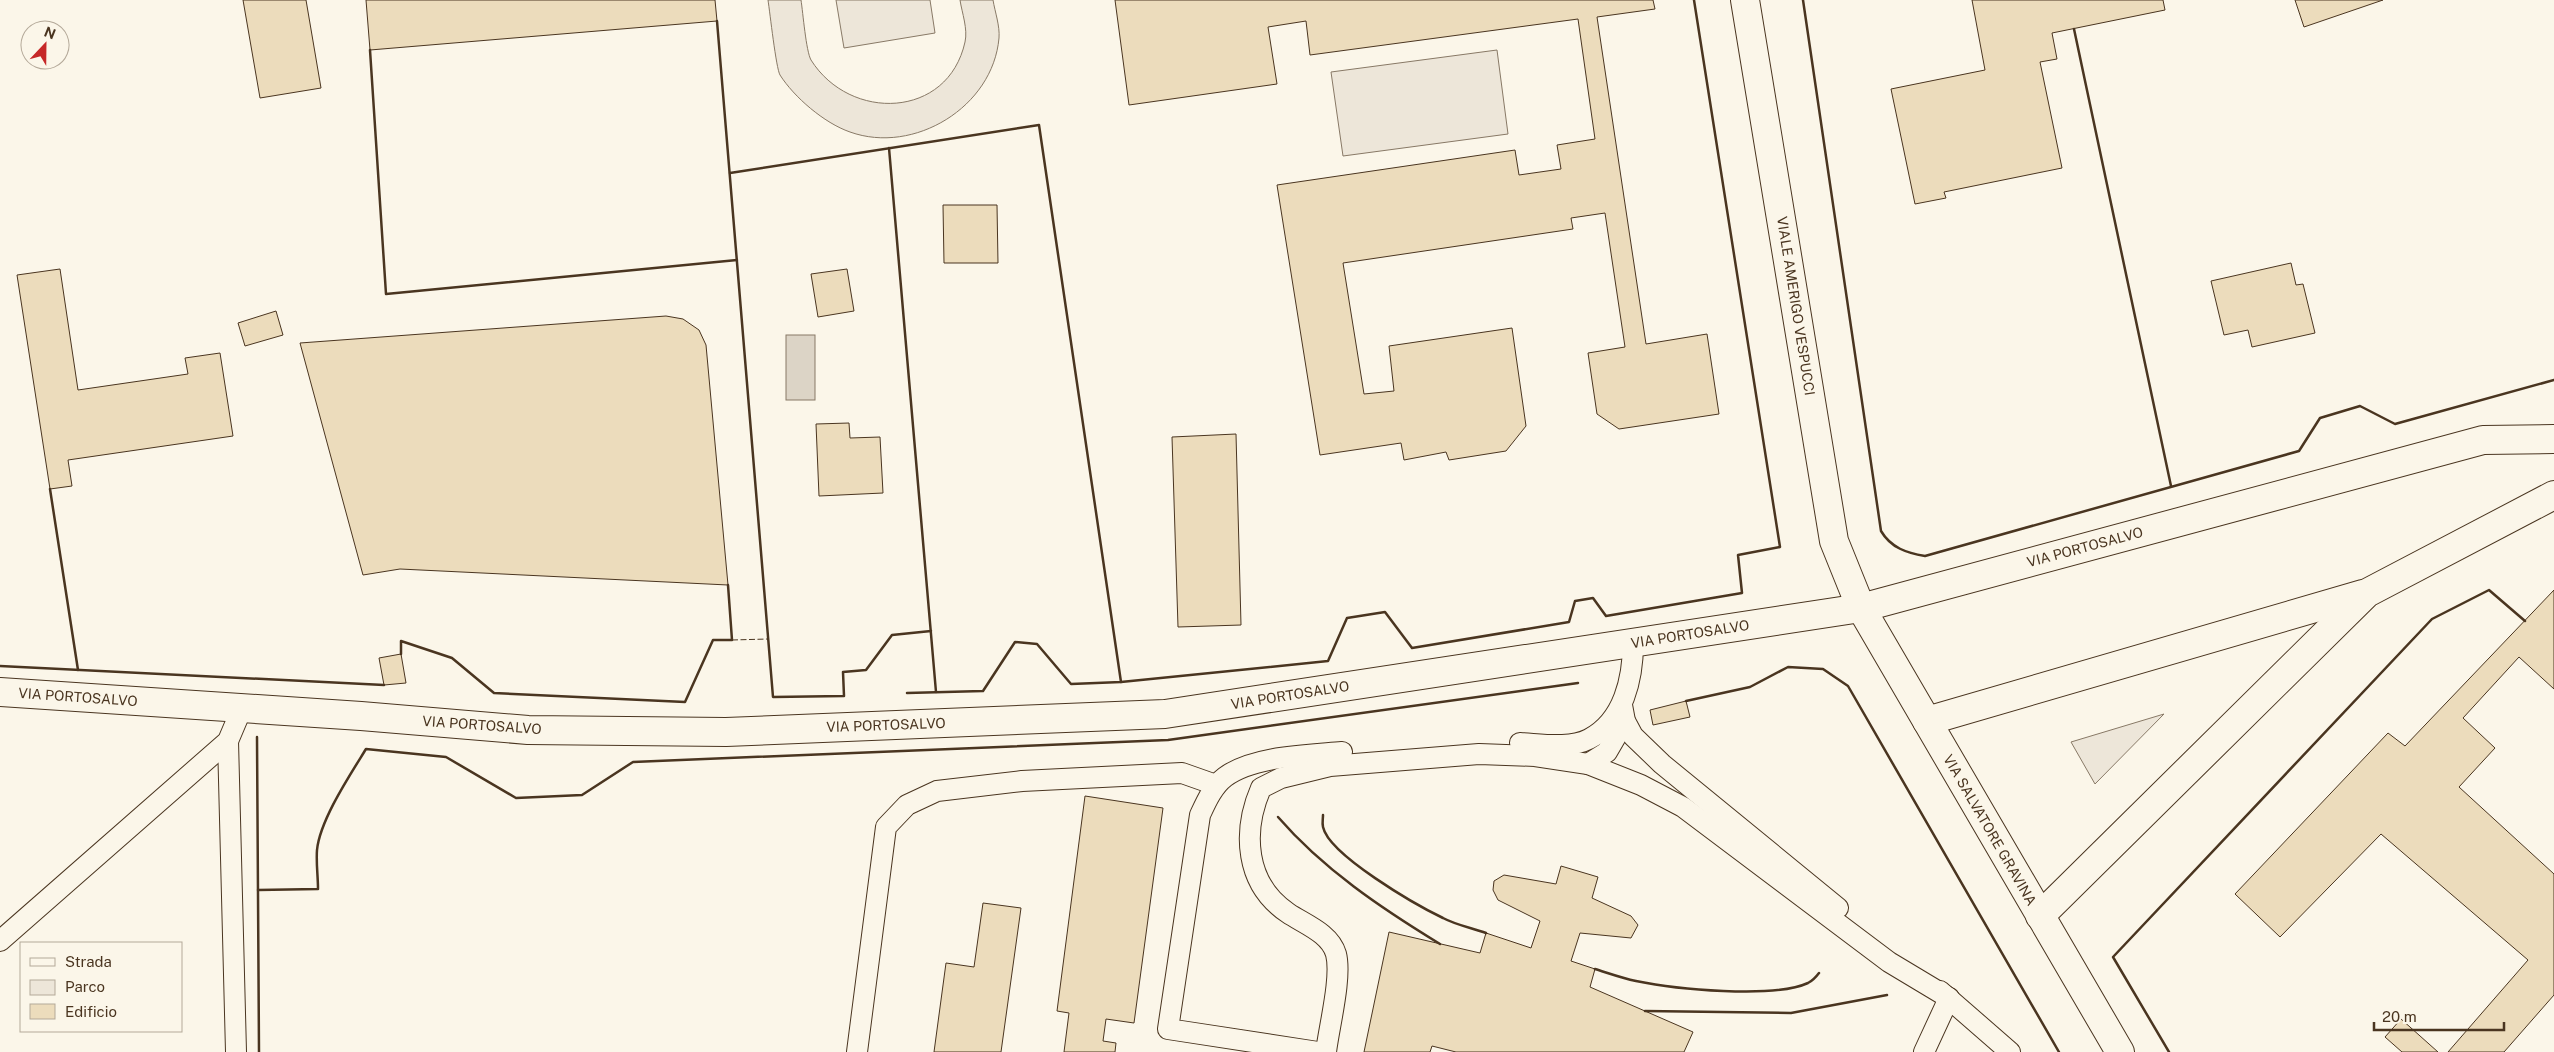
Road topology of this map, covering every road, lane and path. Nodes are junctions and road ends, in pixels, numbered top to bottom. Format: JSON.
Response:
{"nodes":[{"id":1,"x":1745,"y":0,"type":"edge"},
{"id":2,"x":2554,"y":439,"type":"edge"},
{"id":3,"x":2554,"y":495,"type":"edge"},
{"id":4,"x":2367,"y":593,"type":"junction"},
{"id":5,"x":1861,"y":608,"type":"junction"},
{"id":6,"x":1633,"y":643,"type":"junction"},
{"id":7,"x":0,"y":692,"type":"edge"},
{"id":8,"x":242,"y":708,"type":"junction"},
{"id":9,"x":1623,"y":713,"type":"junction"},
{"id":10,"x":1927,"y":721,"type":"junction"},
{"id":11,"x":228,"y":741,"type":"junction"},
{"id":12,"x":1588,"y":764,"type":"junction"},
{"id":13,"x":1216,"y":785,"type":"junction"},
{"id":14,"x":2040,"y":916,"type":"junction"},
{"id":15,"x":0,"y":941,"type":"edge"},
{"id":16,"x":1949,"y":998,"type":"junction"},
{"id":17,"x":236,"y":1052,"type":"edge"},
{"id":18,"x":856,"y":1052,"type":"edge"},
{"id":19,"x":1318,"y":1052,"type":"edge"},
{"id":20,"x":1326,"y":1052,"type":"edge"},
{"id":21,"x":1924,"y":1052,"type":"edge"},
{"id":22,"x":2010,"y":1052,"type":"edge"},
{"id":23,"x":2120,"y":1052,"type":"edge"}],
"edges":[{"from":1,"to":5,"type":"street","name":"VIALE AMERIGO VESPUCCI"},
{"from":2,"to":5,"type":"street","name":"VIA PORTOSALVO"},
{"from":3,"to":4,"type":"street"},
{"from":4,"to":10,"type":"street"},
{"from":4,"to":14,"type":"street"},
{"from":5,"to":6,"type":"street","name":"VIA PORTOSALVO"},
{"from":5,"to":10,"type":"street","name":"VIA SALVATORE GRAVINA"},
{"from":6,"to":8,"type":"street","name":"VIA PORTOSALVO"},
{"from":6,"to":9,"type":"lane"},
{"from":7,"to":8,"type":"street","name":"VIA PORTOSALVO"},
{"from":8,"to":11,"type":"lane"},
{"from":9,"to":12,"type":"lane"},
{"from":9,"to":13,"type":"lane"},
{"from":9,"to":16,"type":"lane"},
{"from":10,"to":14,"type":"street","name":"VIA SALVATORE GRAVINA"},
{"from":11,"to":15,"type":"lane"},
{"from":11,"to":17,"type":"lane"},
{"from":12,"to":16,"type":"lane"},
{"from":12,"to":20,"type":"lane"},
{"from":13,"to":18,"type":"lane"},
{"from":13,"to":19,"type":"lane"},
{"from":14,"to":23,"type":"street","name":"VIA SALVATORE GRAVINA"},
{"from":16,"to":21,"type":"lane"},
{"from":16,"to":22,"type":"lane"}]}
